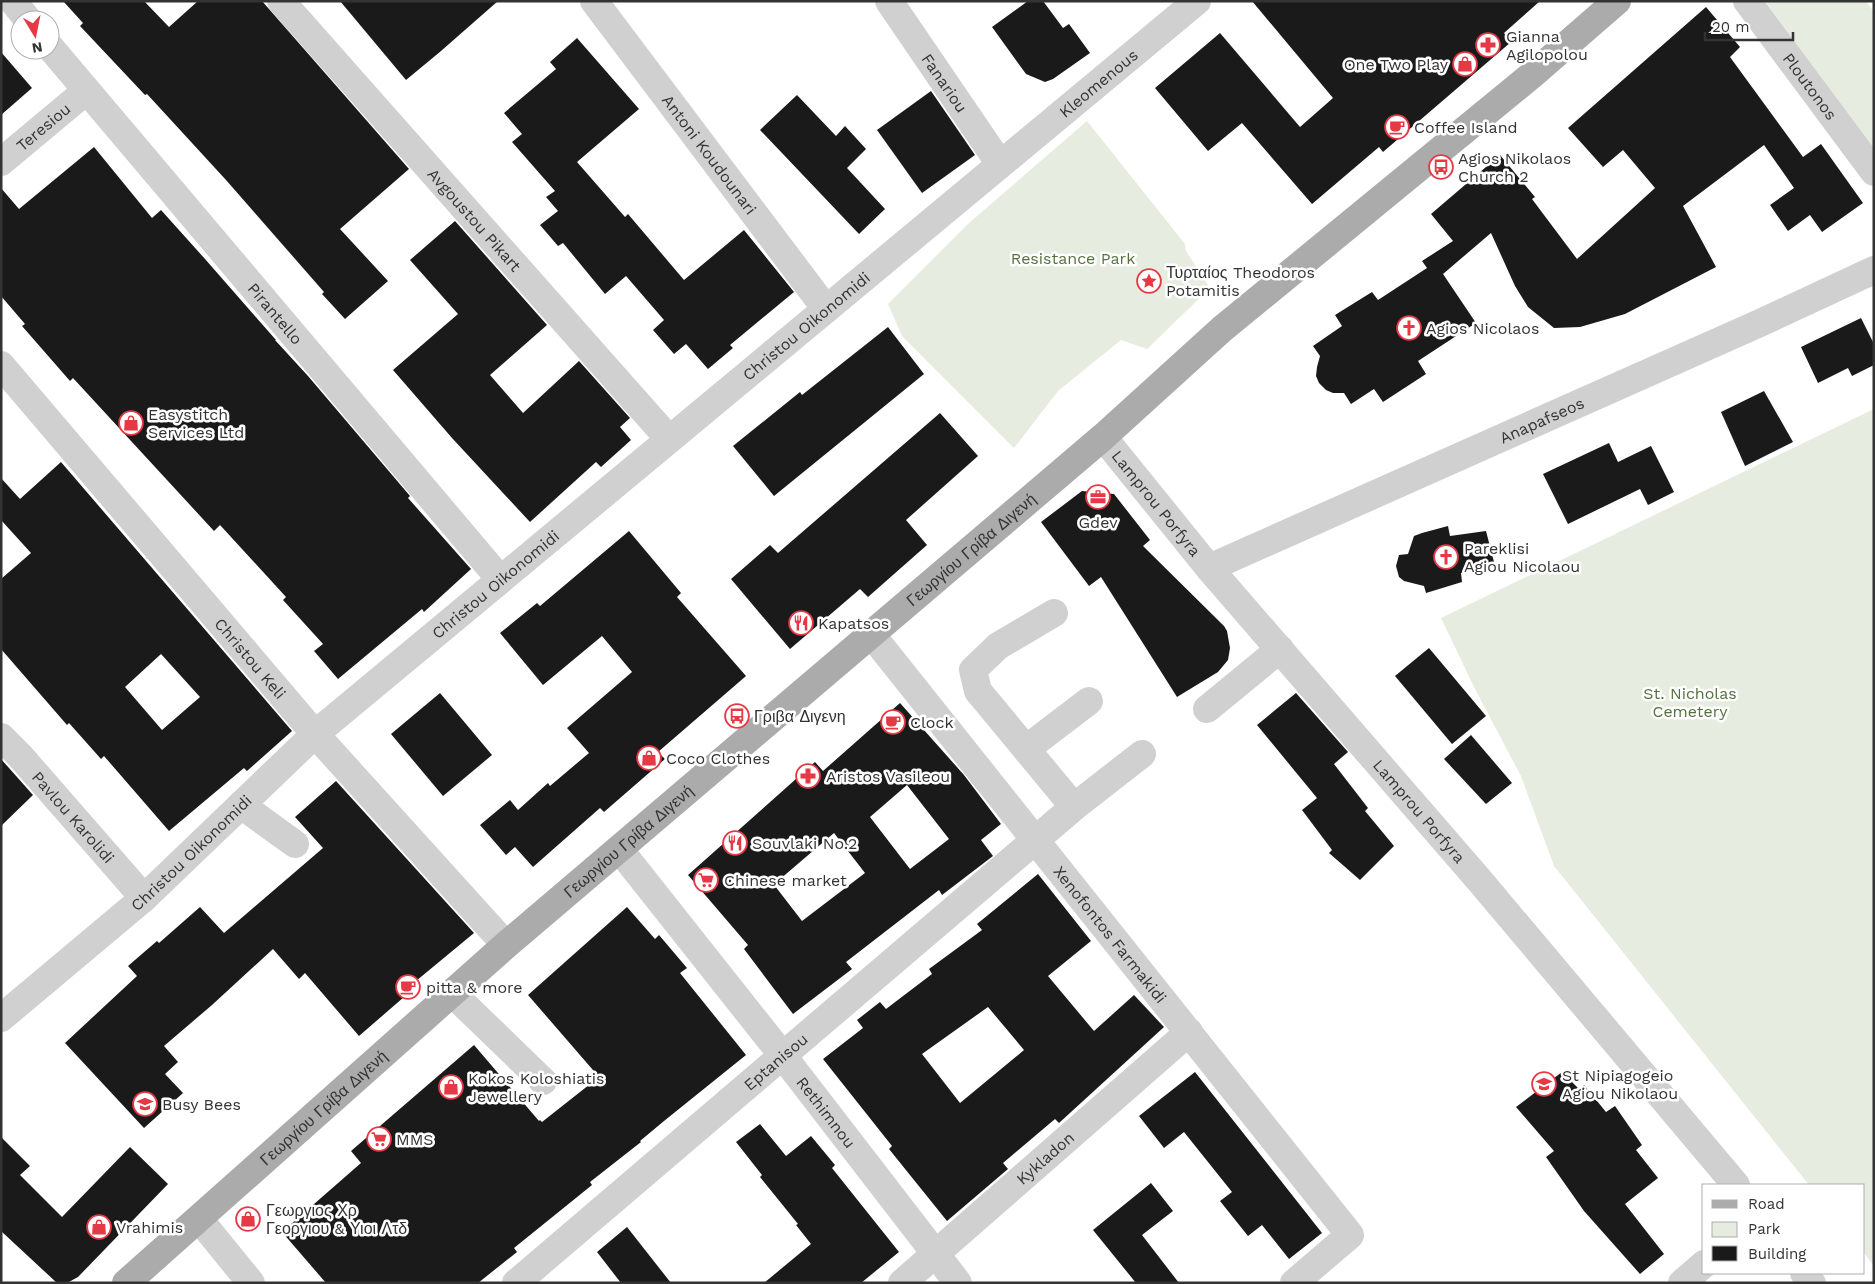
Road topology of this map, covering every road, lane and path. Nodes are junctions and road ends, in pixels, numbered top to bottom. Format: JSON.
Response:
{"nodes":[{"id":1,"x":281,"y":1,"type":"edge"},
{"id":2,"x":594,"y":1,"type":"edge"},
{"id":3,"x":889,"y":1,"type":"edge"},
{"id":4,"x":1197,"y":1,"type":"edge"},
{"id":5,"x":1617,"y":1,"type":"edge"},
{"id":6,"x":1747,"y":1,"type":"edge"},
{"id":7,"x":60,"y":59,"type":"edge"},
{"id":8,"x":86,"y":91,"type":"junction"},
{"id":9,"x":1,"y":162,"type":"edge"},
{"id":10,"x":1000,"y":164,"type":"junction"},
{"id":11,"x":1874,"y":172,"type":"edge"},
{"id":12,"x":1874,"y":270,"type":"edge"},
{"id":13,"x":826,"y":309,"type":"junction"},
{"id":14,"x":1,"y":366,"type":"edge"},
{"id":15,"x":1103,"y":437,"type":"junction"},
{"id":16,"x":669,"y":439,"type":"junction"},
{"id":17,"x":1209,"y":568,"type":"junction"},
{"id":18,"x":500,"y":579,"type":"junction"},
{"id":19,"x":1054,"y":613,"type":"dead end"},
{"id":20,"x":871,"y":634,"type":"junction"},
{"id":21,"x":1280,"y":649,"type":"junction"},
{"id":22,"x":1089,"y":701,"type":"dead end"},
{"id":23,"x":1207,"y":709,"type":"dead end"},
{"id":24,"x":315,"y":734,"type":"junction"},
{"id":25,"x":1,"y":737,"type":"edge"},
{"id":26,"x":1026,"y":749,"type":"junction"},
{"id":27,"x":1142,"y":754,"type":"dead end"},
{"id":28,"x":241,"y":805,"type":"junction"},
{"id":29,"x":1074,"y":807,"type":"junction"},
{"id":30,"x":1036,"y":840,"type":"junction"},
{"id":31,"x":295,"y":844,"type":"dead end"},
{"id":32,"x":619,"y":849,"type":"junction"},
{"id":33,"x":144,"y":898,"type":"junction"},
{"id":34,"x":506,"y":945,"type":"junction"},
{"id":35,"x":452,"y":993,"type":"junction"},
{"id":36,"x":1,"y":1018,"type":"edge"},
{"id":37,"x":1189,"y":1032,"type":"junction"},
{"id":38,"x":783,"y":1056,"type":"junction"},
{"id":39,"x":543,"y":1081,"type":"dead end"},
{"id":40,"x":1735,"y":1184,"type":"edge"},
{"id":41,"x":199,"y":1219,"type":"junction"},
{"id":42,"x":936,"y":1253,"type":"junction"},
{"id":43,"x":1702,"y":1266,"type":"edge"},
{"id":44,"x":126,"y":1283,"type":"edge"},
{"id":45,"x":252,"y":1283,"type":"edge"},
{"id":46,"x":516,"y":1283,"type":"edge"},
{"id":47,"x":902,"y":1283,"type":"edge"},
{"id":48,"x":958,"y":1283,"type":"edge"},
{"id":49,"x":1294,"y":1283,"type":"edge"},
{"id":50,"x":1682,"y":1283,"type":"edge"}],
"edges":[{"from":1,"to":16,"type":"street","name":"Avgoustou Pikart"},
{"from":2,"to":13,"type":"street","name":"Antoni Koudounari"},
{"from":3,"to":10,"type":"street","name":"Fanariou"},
{"from":4,"to":10,"type":"street","name":"Kleomenous"},
{"from":5,"to":15,"type":"main road","name":"Γεωργίου Γρίβα Διγενή"},
{"from":6,"to":11,"type":"street","name":"Ploutonos"},
{"from":7,"to":8,"type":"street","name":"Pirantello"},
{"from":8,"to":9,"type":"street","name":"Teresiou"},
{"from":8,"to":18,"type":"street","name":"Pirantello"},
{"from":10,"to":13,"type":"street","name":"Christou Oikonomidi"},
{"from":12,"to":17,"type":"street","name":"Anapafseos"},
{"from":13,"to":16,"type":"street","name":"Christou Oikonomidi"},
{"from":14,"to":24,"type":"street","name":"Christou Keli"},
{"from":15,"to":17,"type":"street","name":"Lamprou Porfyra"},
{"from":15,"to":20,"type":"main road","name":"Γεωργίου Γρίβα Διγενή"},
{"from":16,"to":18,"type":"street","name":"Christou Oikonomidi"},
{"from":17,"to":21,"type":"street","name":"Lamprou Porfyra"},
{"from":18,"to":24,"type":"street","name":"Christou Oikonomidi"},
{"from":19,"to":26,"type":"street"},
{"from":20,"to":30,"type":"street","name":"Xenofontos Farmakidi"},
{"from":20,"to":32,"type":"main road","name":"Γεωργίου Γρίβα Διγενή"},
{"from":21,"to":23,"type":"street"},
{"from":21,"to":40,"type":"street","name":"Lamprou Porfyra"},
{"from":22,"to":26,"type":"street"},
{"from":24,"to":28,"type":"street","name":"Christou Oikonomidi"},
{"from":24,"to":34,"type":"street","name":"Christou Keli"},
{"from":25,"to":33,"type":"street","name":"Pavlou Karolidi"},
{"from":26,"to":29,"type":"street"},
{"from":27,"to":29,"type":"street","name":"Eptanisou"},
{"from":28,"to":31,"type":"street"},
{"from":28,"to":33,"type":"street","name":"Christou Oikonomidi"},
{"from":29,"to":30,"type":"street","name":"Eptanisou"},
{"from":30,"to":37,"type":"street","name":"Xenofontos Farmakidi"},
{"from":30,"to":38,"type":"street","name":"Eptanisou"},
{"from":32,"to":34,"type":"main road","name":"Γεωργίου Γρίβα Διγενή"},
{"from":32,"to":38,"type":"street","name":"Rethimnou"},
{"from":33,"to":36,"type":"street","name":"Christou Oikonomidi"},
{"from":34,"to":35,"type":"main road","name":"Γεωργίου Γρίβα Διγενή"},
{"from":35,"to":39,"type":"street"},
{"from":35,"to":41,"type":"main road","name":"Γεωργίου Γρίβα Διγενή"},
{"from":37,"to":42,"type":"street","name":"Kykladon"},
{"from":37,"to":49,"type":"street","name":"Xenofontos Farmakidi"},
{"from":38,"to":42,"type":"street","name":"Rethimnou"},
{"from":38,"to":46,"type":"street","name":"Eptanisou"},
{"from":41,"to":44,"type":"main road","name":"Γεωργίου Γρίβα Διγενή"},
{"from":41,"to":45,"type":"street"},
{"from":42,"to":47,"type":"street","name":"Kykladon"},
{"from":42,"to":48,"type":"street","name":"Rethimnou"},
{"from":43,"to":50,"type":"street"}]}
